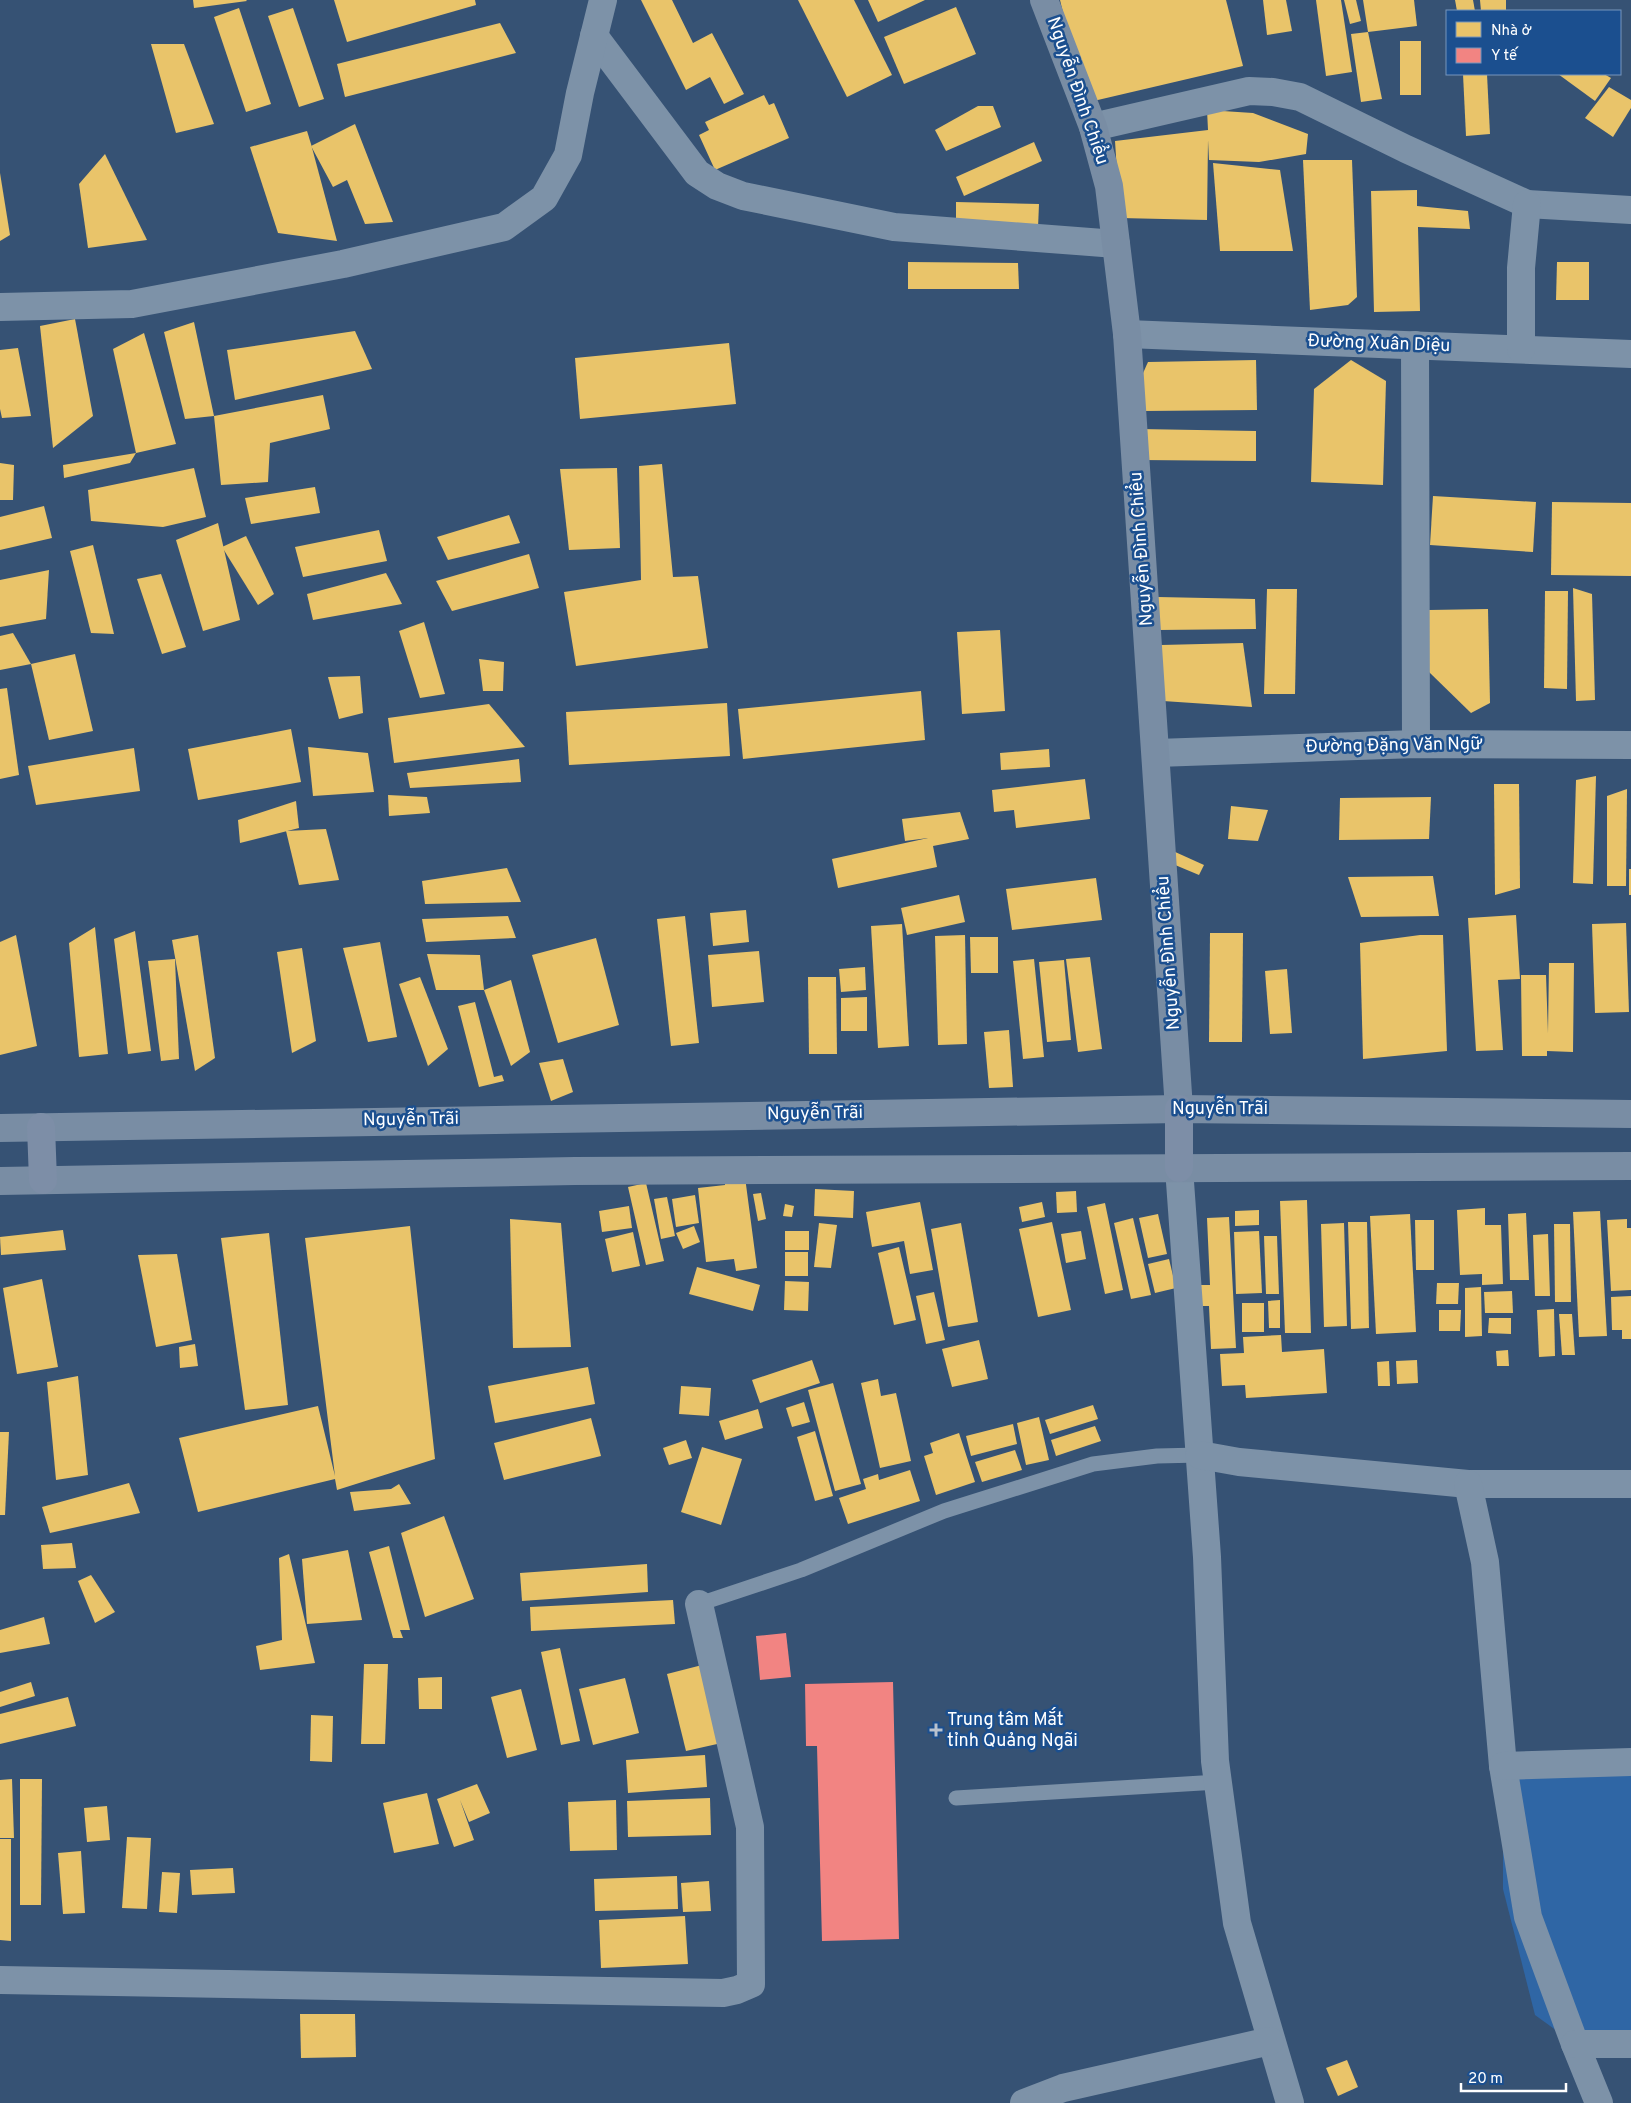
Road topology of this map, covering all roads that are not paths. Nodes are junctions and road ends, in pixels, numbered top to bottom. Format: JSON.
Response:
{"nodes":[{"id":1,"x":603,"y":0,"type":"edge"},
{"id":2,"x":1044,"y":0,"type":"edge"},
{"id":3,"x":594,"y":36,"type":"junction"},
{"id":4,"x":1093,"y":127,"type":"junction"},
{"id":5,"x":1527,"y":204,"type":"junction"},
{"id":6,"x":1631,"y":210,"type":"edge"},
{"id":7,"x":1116,"y":244,"type":"junction"},
{"id":8,"x":0,"y":307,"type":"edge"},
{"id":9,"x":1127,"y":334,"type":"junction"},
{"id":10,"x":1415,"y":346,"type":"junction"},
{"id":11,"x":1521,"y":349,"type":"junction"},
{"id":12,"x":1631,"y":354,"type":"edge"},
{"id":13,"x":1416,"y":744,"type":"junction"},
{"id":14,"x":1631,"y":745,"type":"edge"},
{"id":15,"x":1157,"y":753,"type":"junction"},
{"id":16,"x":1179,"y":1109,"type":"junction"},
{"id":17,"x":1631,"y":1114,"type":"edge"},
{"id":18,"x":41,"y":1127,"type":"junction"},
{"id":19,"x":0,"y":1128,"type":"edge"},
{"id":20,"x":1631,"y":1166,"type":"edge"},
{"id":21,"x":1179,"y":1168,"type":"junction"},
{"id":22,"x":43,"y":1180,"type":"junction"},
{"id":23,"x":0,"y":1181,"type":"edge"},
{"id":24,"x":1200,"y":1455,"type":"junction"},
{"id":25,"x":1468,"y":1484,"type":"junction"},
{"id":26,"x":1631,"y":1484,"type":"edge"},
{"id":27,"x":698,"y":1604,"type":"joint"},
{"id":28,"x":1631,"y":1762,"type":"edge"},
{"id":29,"x":1503,"y":1766,"type":"junction"},
{"id":30,"x":1218,"y":1782,"type":"junction"},
{"id":31,"x":956,"y":1798,"type":"dead end"},
{"id":32,"x":0,"y":1980,"type":"edge"},
{"id":33,"x":1270,"y":2041,"type":"junction"},
{"id":34,"x":1575,"y":2044,"type":"junction"},
{"id":35,"x":1631,"y":2044,"type":"edge"},
{"id":36,"x":1024,"y":2103,"type":"edge"},
{"id":37,"x":1290,"y":2103,"type":"edge"},
{"id":38,"x":1599,"y":2103,"type":"edge"}],
"edges":[{"from":1,"to":3,"type":"street"},
{"from":2,"to":4,"type":"main road","name":"Nguyễn Đình Chiểu"},
{"from":3,"to":7,"type":"street"},
{"from":3,"to":8,"type":"street"},
{"from":4,"to":5,"type":"street"},
{"from":4,"to":7,"type":"main road","name":"Nguyễn Đình Chiểu"},
{"from":5,"to":6,"type":"street"},
{"from":5,"to":11,"type":"street"},
{"from":7,"to":9,"type":"main road","name":"Nguyễn Đình Chiểu"},
{"from":9,"to":10,"type":"street","name":"Đường Xuân Diệu"},
{"from":9,"to":15,"type":"main road","name":"Nguyễn Đình Chiểu"},
{"from":10,"to":11,"type":"street","name":"Đường Xuân Diệu"},
{"from":10,"to":13,"type":"street"},
{"from":11,"to":12,"type":"street","name":"Đường Xuân Diệu"},
{"from":13,"to":14,"type":"street","name":"Đường Đặng Văn Ngữ"},
{"from":13,"to":15,"type":"street","name":"Đường Đặng Văn Ngữ"},
{"from":15,"to":16,"type":"main road","name":"Nguyễn Đình Chiểu"},
{"from":16,"to":17,"type":"main road","name":"Nguyễn Trãi"},
{"from":16,"to":18,"type":"main road","name":"Nguyễn Trãi"},
{"from":16,"to":21,"type":"main road"},
{"from":18,"to":19,"type":"main road","name":"Nguyễn Trãi"},
{"from":18,"to":22,"type":"main road"},
{"from":20,"to":21,"type":"main road"},
{"from":21,"to":22,"type":"main road"},
{"from":21,"to":24,"type":"street"},
{"from":22,"to":23,"type":"main road"},
{"from":24,"to":25,"type":"street"},
{"from":24,"to":27,"type":"lane"},
{"from":24,"to":30,"type":"street"},
{"from":25,"to":26,"type":"street"},
{"from":25,"to":29,"type":"street"},
{"from":27,"to":32,"type":"street"},
{"from":28,"to":29,"type":"street"},
{"from":29,"to":34,"type":"street"},
{"from":30,"to":31,"type":"lane"},
{"from":30,"to":33,"type":"street"},
{"from":33,"to":36,"type":"street"},
{"from":33,"to":37,"type":"street"},
{"from":34,"to":35,"type":"street"},
{"from":34,"to":38,"type":"street"}]}
